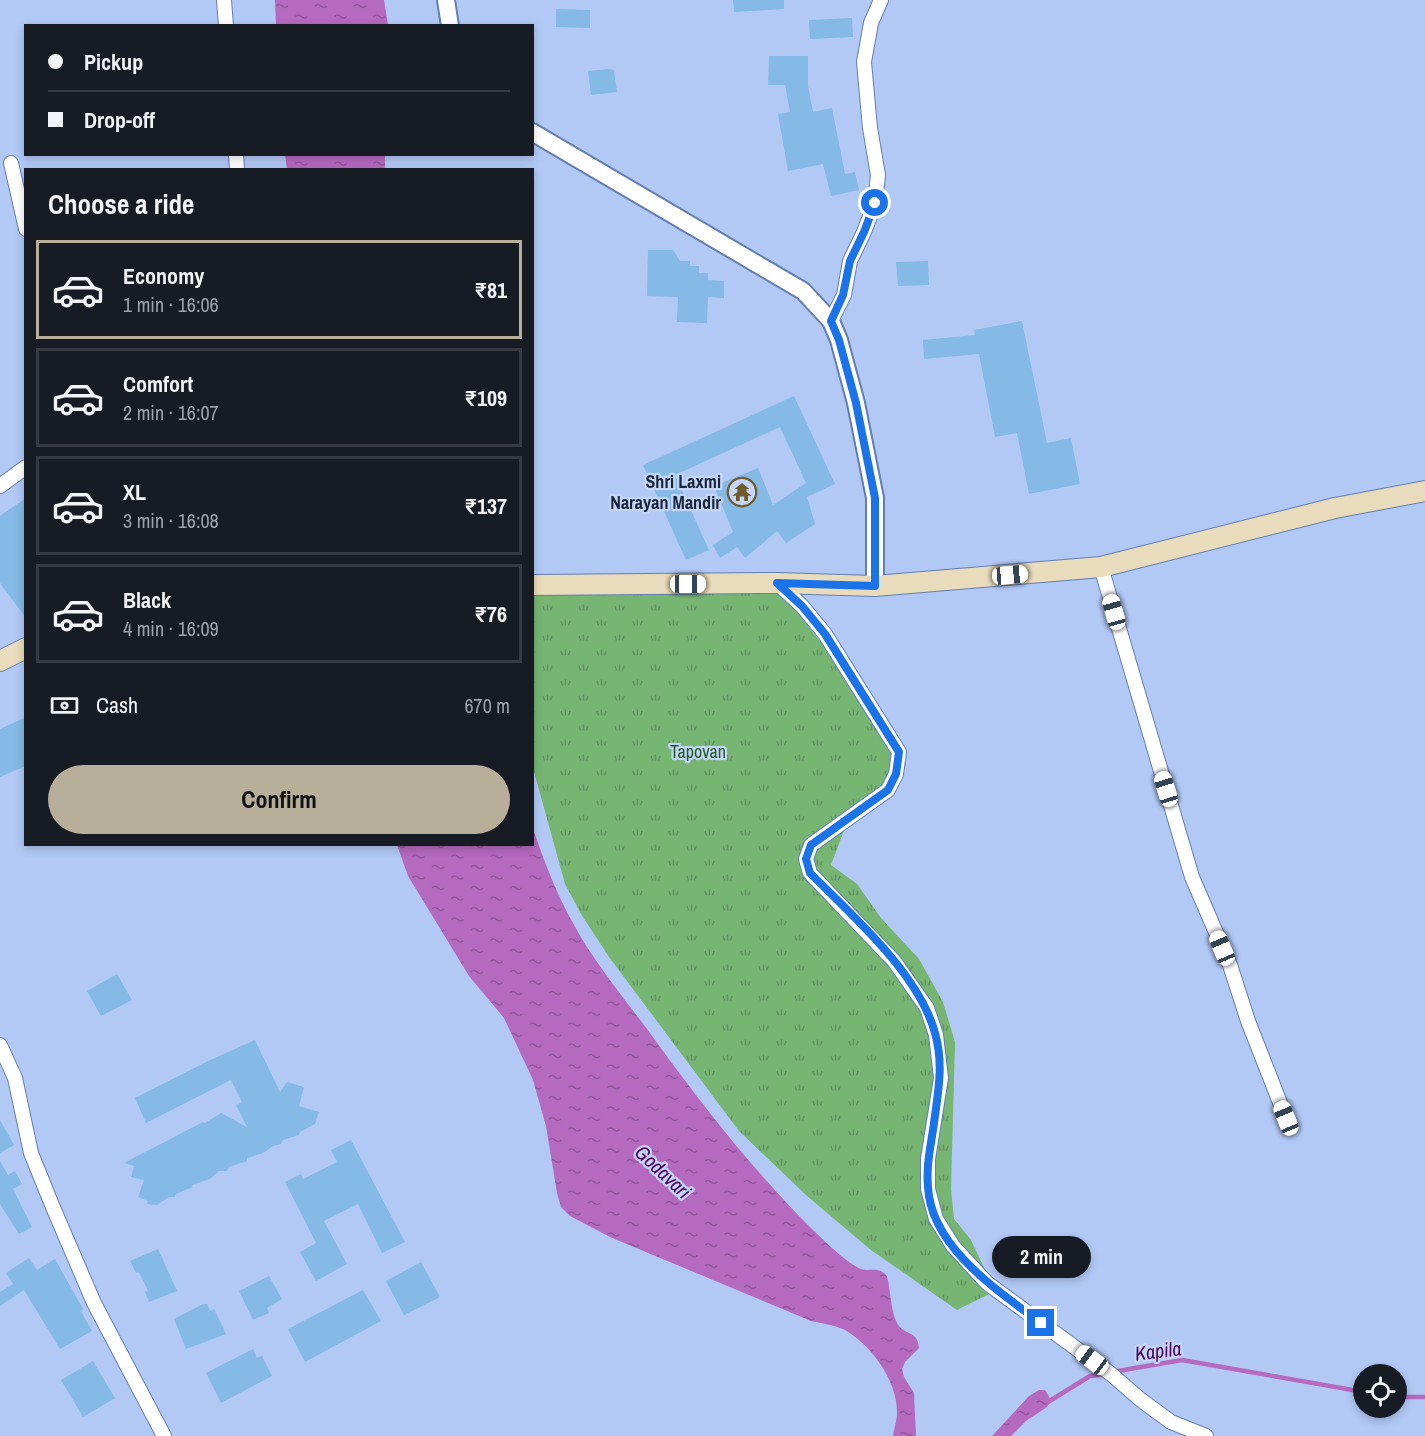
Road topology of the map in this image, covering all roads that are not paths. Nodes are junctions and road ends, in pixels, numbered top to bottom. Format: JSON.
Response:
{"nodes":[{"id":1,"x":224,"y":0,"type":"edge"},
{"id":2,"x":446,"y":0,"type":"edge"},
{"id":3,"x":881,"y":0,"type":"edge"},
{"id":4,"x":226,"y":24,"type":"edge"},
{"id":5,"x":450,"y":24,"type":"edge"},
{"id":6,"x":534,"y":133,"type":"edge"},
{"id":7,"x":11,"y":163,"type":"dead end"},
{"id":8,"x":24,"y":220,"type":"edge"},
{"id":9,"x":831,"y":321,"type":"junction"},
{"id":10,"x":24,"y":468,"type":"edge"},
{"id":11,"x":0,"y":486,"type":"edge"},
{"id":12,"x":1425,"y":491,"type":"edge"},
{"id":13,"x":1101,"y":567,"type":"junction"},
{"id":14,"x":777,"y":583,"type":"junction"},
{"id":15,"x":534,"y":585,"type":"edge"},
{"id":16,"x":875,"y":586,"type":"junction"},
{"id":17,"x":24,"y":649,"type":"edge"},
{"id":18,"x":0,"y":661,"type":"edge"},
{"id":19,"x":0,"y":1045,"type":"edge"},
{"id":20,"x":1286,"y":1118,"type":"dead end"},
{"id":21,"x":1171,"y":1422,"type":"junction"},
{"id":22,"x":164,"y":1436,"type":"edge"},
{"id":23,"x":1166,"y":1436,"type":"edge"},
{"id":24,"x":1206,"y":1436,"type":"edge"}],
"edges":[{"from":1,"to":4,"type":"street"},
{"from":2,"to":5,"type":"street"},
{"from":3,"to":9,"type":"street"},
{"from":6,"to":9,"type":"street"},
{"from":7,"to":8,"type":"street"},
{"from":9,"to":16,"type":"street"},
{"from":10,"to":11,"type":"street"},
{"from":12,"to":13,"type":"main road"},
{"from":13,"to":16,"type":"main road"},
{"from":13,"to":20,"type":"street"},
{"from":14,"to":15,"type":"main road"},
{"from":14,"to":16,"type":"main road"},
{"from":14,"to":21,"type":"street"},
{"from":17,"to":18,"type":"main road"},
{"from":19,"to":22,"type":"street"},
{"from":21,"to":23,"type":"street"},
{"from":21,"to":24,"type":"street"}]}
